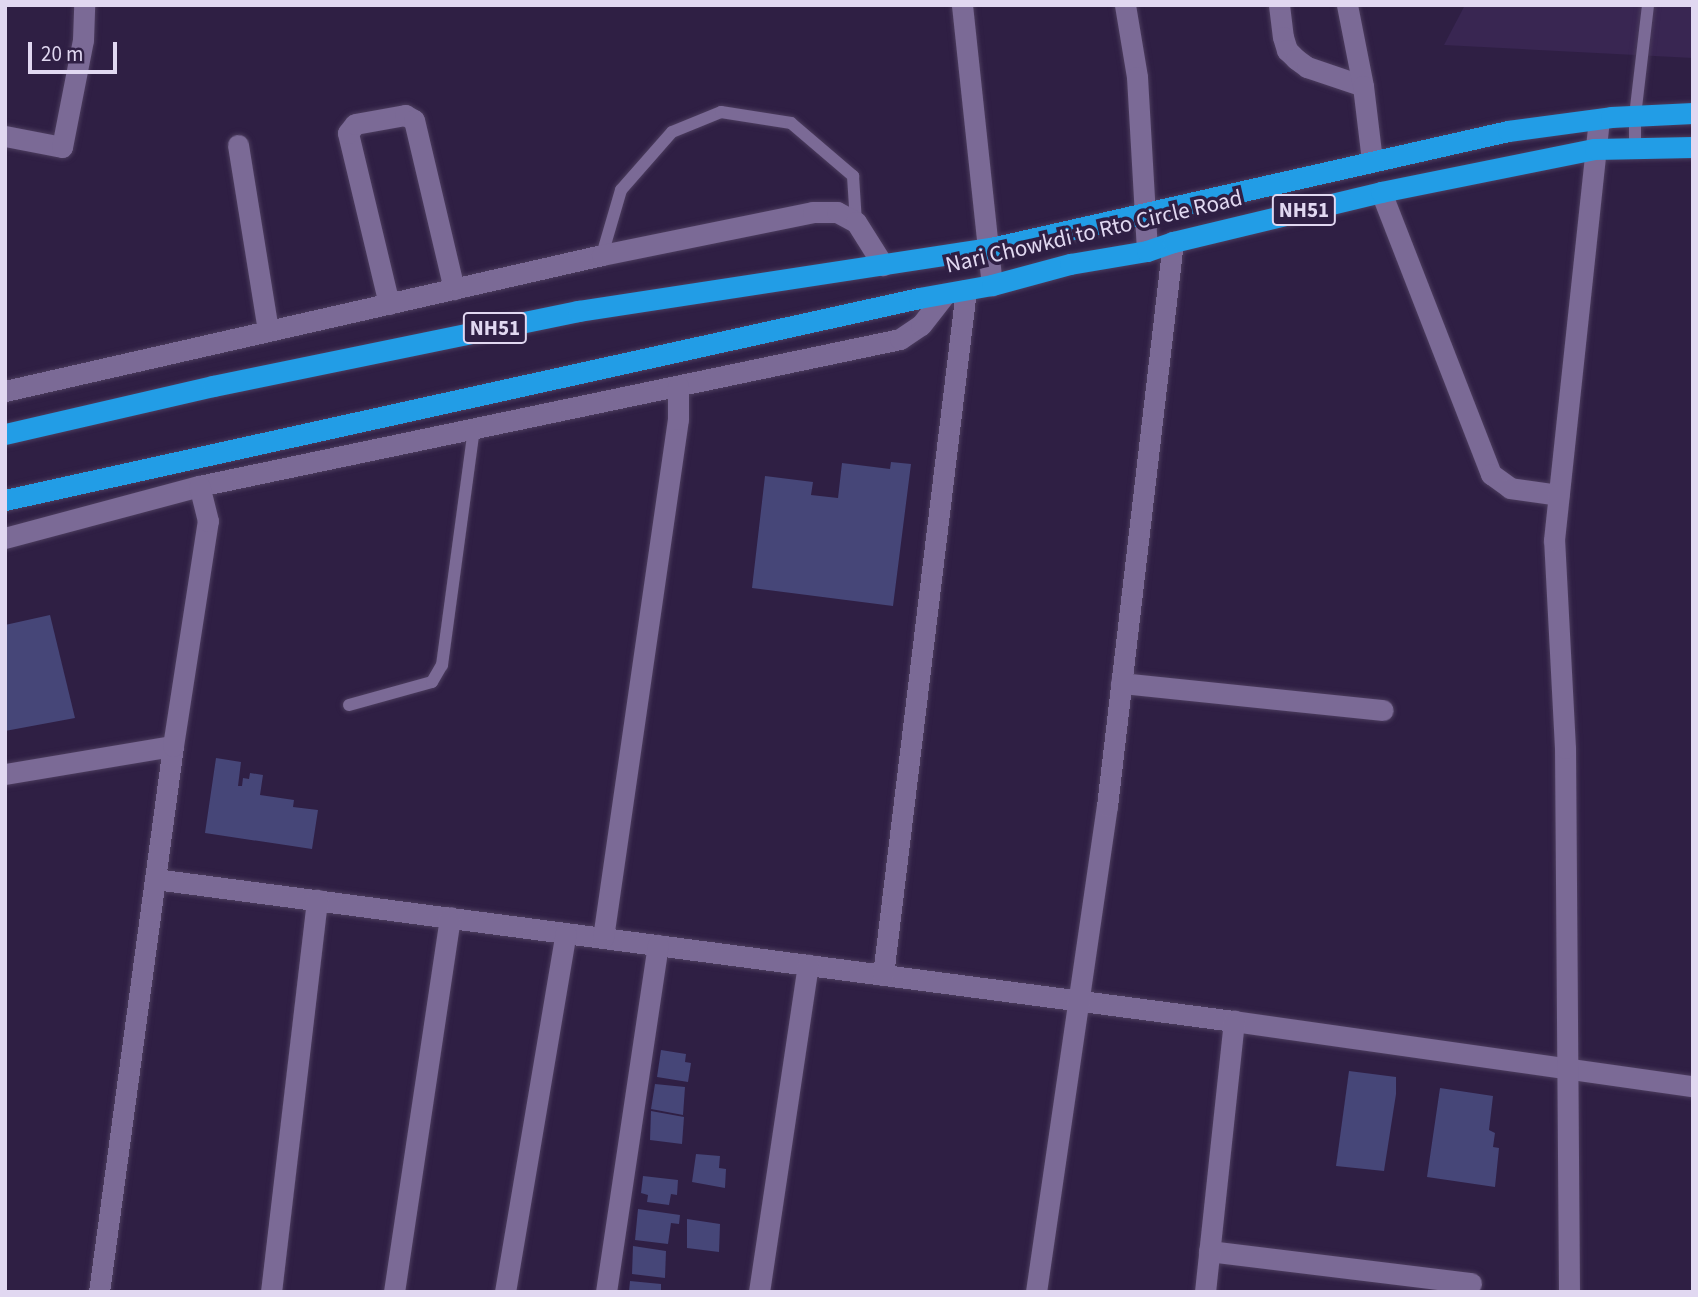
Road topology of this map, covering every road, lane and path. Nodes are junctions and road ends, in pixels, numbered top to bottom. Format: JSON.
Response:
{"nodes":[{"id":1,"x":84,"y":5,"type":"edge"},
{"id":2,"x":962,"y":5,"type":"edge"},
{"id":3,"x":1125,"y":5,"type":"edge"},
{"id":4,"x":1279,"y":5,"type":"edge"},
{"id":5,"x":1347,"y":5,"type":"edge"},
{"id":6,"x":1648,"y":5,"type":"edge"},
{"id":7,"x":1363,"y":86,"type":"junction"},
{"id":8,"x":1693,"y":113,"type":"edge"},
{"id":9,"x":1635,"y":116,"type":"junction"},
{"id":10,"x":1598,"y":119,"type":"junction"},
{"id":11,"x":5,"y":136,"type":"edge"},
{"id":12,"x":238,"y":145,"type":"dead end"},
{"id":13,"x":1693,"y":147,"type":"edge"},
{"id":14,"x":1635,"y":148,"type":"junction"},
{"id":15,"x":1595,"y":149,"type":"junction"},
{"id":16,"x":1372,"y":160,"type":"junction"},
{"id":17,"x":1381,"y":192,"type":"junction"},
{"id":18,"x":1143,"y":212,"type":"junction"},
{"id":19,"x":856,"y":222,"type":"junction"},
{"id":20,"x":1173,"y":242,"type":"junction"},
{"id":21,"x":991,"y":248,"type":"junction"},
{"id":22,"x":1147,"y":251,"type":"junction"},
{"id":23,"x":602,"y":255,"type":"junction"},
{"id":24,"x":883,"y":265,"type":"junction"},
{"id":25,"x":992,"y":285,"type":"junction"},
{"id":26,"x":454,"y":289,"type":"junction"},
{"id":27,"x":966,"y":290,"type":"junction"},
{"id":28,"x":945,"y":294,"type":"junction"},
{"id":29,"x":389,"y":304,"type":"junction"},
{"id":30,"x":268,"y":331,"type":"junction"},
{"id":31,"x":678,"y":386,"type":"junction"},
{"id":32,"x":5,"y":391,"type":"edge"},
{"id":33,"x":474,"y":429,"type":"junction"},
{"id":34,"x":5,"y":434,"type":"edge"},
{"id":35,"x":199,"y":486,"type":"junction"},
{"id":36,"x":1559,"y":495,"type":"junction"},
{"id":37,"x":5,"y":500,"type":"edge"},
{"id":38,"x":5,"y":538,"type":"edge"},
{"id":39,"x":1121,"y":682,"type":"junction"},
{"id":40,"x":348,"y":705,"type":"dead end"},
{"id":41,"x":1383,"y":710,"type":"dead end"},
{"id":42,"x":173,"y":746,"type":"junction"},
{"id":43,"x":5,"y":774,"type":"edge"},
{"id":44,"x":155,"y":879,"type":"junction"},
{"id":45,"x":317,"y":900,"type":"junction"},
{"id":46,"x":450,"y":918,"type":"junction"},
{"id":47,"x":566,"y":933,"type":"junction"},
{"id":48,"x":603,"y":938,"type":"junction"},
{"id":49,"x":658,"y":945,"type":"junction"},
{"id":50,"x":808,"y":965,"type":"junction"},
{"id":51,"x":883,"y":975,"type":"junction"},
{"id":52,"x":1078,"y":1000,"type":"junction"},
{"id":53,"x":1234,"y":1021,"type":"junction"},
{"id":54,"x":1567,"y":1068,"type":"junction"},
{"id":55,"x":1693,"y":1086,"type":"edge"},
{"id":56,"x":1209,"y":1251,"type":"junction"},
{"id":57,"x":1471,"y":1283,"type":"dead end"},
{"id":58,"x":99,"y":1292,"type":"edge"},
{"id":59,"x":271,"y":1292,"type":"edge"},
{"id":60,"x":394,"y":1292,"type":"edge"},
{"id":61,"x":505,"y":1292,"type":"edge"},
{"id":62,"x":606,"y":1292,"type":"edge"},
{"id":63,"x":759,"y":1292,"type":"edge"},
{"id":64,"x":1036,"y":1292,"type":"edge"},
{"id":65,"x":1205,"y":1292,"type":"edge"},
{"id":66,"x":1569,"y":1292,"type":"edge"}],
"edges":[{"from":1,"to":11,"type":"street"},
{"from":2,"to":21,"type":"street"},
{"from":3,"to":18,"type":"street"},
{"from":4,"to":7,"type":"street"},
{"from":5,"to":7,"type":"street"},
{"from":6,"to":9,"type":"lane"},
{"from":7,"to":16,"type":"street"},
{"from":8,"to":9,"type":"highway","number":"NH51"},
{"from":9,"to":10,"type":"highway","number":"NH51"},
{"from":9,"to":14,"type":"lane"},
{"from":10,"to":15,"type":"street"},
{"from":10,"to":16,"type":"highway","number":"NH51"},
{"from":12,"to":30,"type":"street"},
{"from":13,"to":14,"type":"highway","name":"Nari Chowkdi to Rto Circle Road","number":"NH51"},
{"from":14,"to":15,"type":"highway","name":"Nari Chowkdi to Rto Circle Road","number":"NH51"},
{"from":15,"to":17,"type":"highway","name":"Nari Chowkdi to Rto Circle Road","number":"NH51"},
{"from":15,"to":36,"type":"street"},
{"from":16,"to":18,"type":"highway","number":"NH51"},
{"from":17,"to":20,"type":"highway","name":"Nari Chowkdi to Rto Circle Road","number":"NH51"},
{"from":17,"to":36,"type":"street"},
{"from":18,"to":21,"type":"highway","number":"NH51"},
{"from":18,"to":22,"type":"street"},
{"from":19,"to":23,"type":"street"},
{"from":19,"to":23,"type":"lane"},
{"from":19,"to":24,"type":"street"},
{"from":20,"to":22,"type":"highway","name":"Nari Chowkdi to Rto Circle Road","number":"NH51"},
{"from":20,"to":39,"type":"street"},
{"from":21,"to":24,"type":"highway","number":"NH51"},
{"from":21,"to":25,"type":"street"},
{"from":22,"to":25,"type":"highway","name":"Nari Chowkdi to Rto Circle Road","number":"NH51"},
{"from":23,"to":26,"type":"street"},
{"from":24,"to":34,"type":"highway","number":"NH51"},
{"from":25,"to":27,"type":"highway","name":"Nari Chowkdi to Rto Circle Road","number":"NH51"},
{"from":26,"to":29,"type":"street"},
{"from":26,"to":29,"type":"street"},
{"from":27,"to":28,"type":"highway","name":"Nari Chowkdi to Rto Circle Road","number":"NH51"},
{"from":27,"to":51,"type":"street"},
{"from":28,"to":31,"type":"street"},
{"from":28,"to":37,"type":"highway","name":"Nari Chowkdi to Rto Circle Road","number":"NH51"},
{"from":29,"to":30,"type":"street"},
{"from":30,"to":32,"type":"street"},
{"from":31,"to":33,"type":"street"},
{"from":31,"to":48,"type":"street"},
{"from":33,"to":35,"type":"street"},
{"from":33,"to":40,"type":"lane"},
{"from":35,"to":38,"type":"street"},
{"from":35,"to":42,"type":"street"},
{"from":36,"to":54,"type":"street"},
{"from":39,"to":41,"type":"street"},
{"from":39,"to":52,"type":"street"},
{"from":42,"to":43,"type":"street"},
{"from":42,"to":44,"type":"street"},
{"from":44,"to":45,"type":"street"},
{"from":44,"to":58,"type":"street"},
{"from":45,"to":46,"type":"street"},
{"from":45,"to":59,"type":"street"},
{"from":46,"to":47,"type":"street"},
{"from":46,"to":60,"type":"street"},
{"from":47,"to":48,"type":"street"},
{"from":47,"to":61,"type":"street"},
{"from":48,"to":49,"type":"street"},
{"from":49,"to":50,"type":"street"},
{"from":49,"to":62,"type":"street"},
{"from":50,"to":51,"type":"street"},
{"from":50,"to":63,"type":"street"},
{"from":51,"to":52,"type":"street"},
{"from":52,"to":53,"type":"street"},
{"from":52,"to":64,"type":"street"},
{"from":53,"to":54,"type":"street"},
{"from":53,"to":56,"type":"street"},
{"from":54,"to":55,"type":"street"},
{"from":54,"to":66,"type":"street"},
{"from":56,"to":57,"type":"street"},
{"from":56,"to":65,"type":"street"}]}
